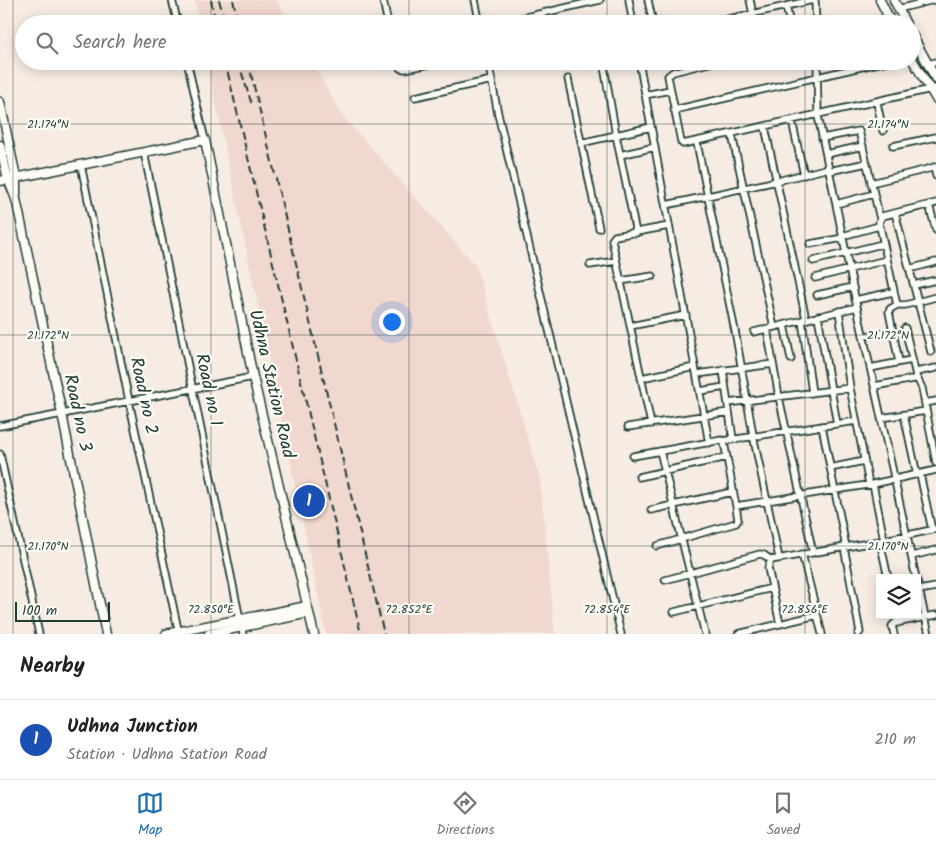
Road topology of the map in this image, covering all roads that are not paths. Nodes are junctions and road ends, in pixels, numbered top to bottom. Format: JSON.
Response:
{"nodes":[{"id":1,"x":172,"y":0,"type":"edge"},
{"id":2,"x":383,"y":0,"type":"edge"},
{"id":3,"x":475,"y":0,"type":"edge"},
{"id":4,"x":600,"y":0,"type":"edge"},
{"id":5,"x":630,"y":0,"type":"edge"},
{"id":6,"x":648,"y":0,"type":"edge"},
{"id":7,"x":750,"y":0,"type":"edge"},
{"id":8,"x":814,"y":0,"type":"edge"},
{"id":9,"x":880,"y":0,"type":"edge"},
{"id":10,"x":894,"y":0,"type":"edge"},
{"id":11,"x":934,"y":0,"type":"edge"},
{"id":12,"x":786,"y":6,"type":"junction"},
{"id":13,"x":898,"y":9,"type":"junction"},
{"id":14,"x":753,"y":14,"type":"junction"},
{"id":15,"x":176,"y":15,"type":"edge"},
{"id":16,"x":386,"y":15,"type":"edge"},
{"id":17,"x":478,"y":15,"type":"edge"},
{"id":18,"x":534,"y":15,"type":"edge"},
{"id":19,"x":632,"y":15,"type":"edge"},
{"id":20,"x":651,"y":15,"type":"edge"},
{"id":21,"x":748,"y":15,"type":"edge"},
{"id":22,"x":788,"y":15,"type":"edge"},
{"id":23,"x":815,"y":15,"type":"edge"},
{"id":24,"x":887,"y":15,"type":"edge"},
{"id":25,"x":901,"y":15,"type":"edge"},
{"id":26,"x":921,"y":48,"type":"edge"},
{"id":27,"x":932,"y":63,"type":"edge"},
{"id":28,"x":189,"y":70,"type":"edge"},
{"id":29,"x":490,"y":70,"type":"edge"},
{"id":30,"x":605,"y":70,"type":"edge"},
{"id":31,"x":641,"y":70,"type":"edge"},
{"id":32,"x":682,"y":70,"type":"edge"},
{"id":33,"x":817,"y":70,"type":"edge"},
{"id":34,"x":848,"y":70,"type":"edge"},
{"id":35,"x":920,"y":70,"type":"edge"},
{"id":36,"x":935,"y":75,"type":"edge"},
{"id":37,"x":817,"y":77,"type":"junction"},
{"id":38,"x":568,"y":79,"type":"dead end"},
{"id":39,"x":492,"y":80,"type":"junction"},
{"id":40,"x":670,"y":90,"type":"junction"},
{"id":41,"x":934,"y":90,"type":"edge"},
{"id":42,"x":646,"y":95,"type":"junction"},
{"id":43,"x":415,"y":97,"type":"dead end"},
{"id":44,"x":936,"y":99,"type":"edge"},
{"id":45,"x":0,"y":102,"type":"edge"},
{"id":46,"x":877,"y":102,"type":"junction"},
{"id":47,"x":674,"y":110,"type":"junction"},
{"id":48,"x":818,"y":116,"type":"junction"},
{"id":49,"x":792,"y":122,"type":"junction"},
{"id":50,"x":652,"y":127,"type":"junction"},
{"id":51,"x":766,"y":127,"type":"junction"},
{"id":52,"x":883,"y":131,"type":"dead end"},
{"id":53,"x":616,"y":135,"type":"junction"},
{"id":54,"x":732,"y":135,"type":"junction"},
{"id":55,"x":936,"y":137,"type":"edge"},
{"id":56,"x":822,"y":138,"type":"junction"},
{"id":57,"x":205,"y":140,"type":"junction"},
{"id":58,"x":581,"y":142,"type":"junction"},
{"id":59,"x":697,"y":142,"type":"junction"},
{"id":60,"x":0,"y":145,"type":"edge"},
{"id":61,"x":863,"y":146,"type":"junction"},
{"id":62,"x":893,"y":146,"type":"dead end"},
{"id":63,"x":655,"y":147,"type":"junction"},
{"id":64,"x":144,"y":152,"type":"junction"},
{"id":65,"x":826,"y":154,"type":"junction"},
{"id":66,"x":620,"y":155,"type":"junction"},
{"id":67,"x":867,"y":163,"type":"junction"},
{"id":68,"x":81,"y":164,"type":"junction"},
{"id":69,"x":935,"y":167,"type":"edge"},
{"id":70,"x":829,"y":170,"type":"junction"},
{"id":71,"x":804,"y":175,"type":"junction"},
{"id":72,"x":936,"y":176,"type":"edge"},
{"id":73,"x":8,"y":179,"type":"edge"},
{"id":74,"x":777,"y":182,"type":"junction"},
{"id":75,"x":871,"y":183,"type":"junction"},
{"id":76,"x":743,"y":188,"type":"junction"},
{"id":77,"x":874,"y":194,"type":"junction"},
{"id":78,"x":707,"y":196,"type":"junction"},
{"id":79,"x":836,"y":204,"type":"junction"},
{"id":80,"x":933,"y":204,"type":"edge"},
{"id":81,"x":666,"y":205,"type":"junction"},
{"id":82,"x":895,"y":213,"type":"junction"},
{"id":83,"x":880,"y":218,"type":"junction"},
{"id":84,"x":670,"y":226,"type":"junction"},
{"id":85,"x":878,"y":226,"type":"junction"},
{"id":86,"x":599,"y":228,"type":"dead end"},
{"id":87,"x":936,"y":230,"type":"edge"},
{"id":88,"x":636,"y":233,"type":"junction"},
{"id":89,"x":842,"y":237,"type":"junction"},
{"id":90,"x":810,"y":244,"type":"dead end"},
{"id":91,"x":882,"y":244,"type":"junction"},
{"id":92,"x":846,"y":252,"type":"junction"},
{"id":93,"x":886,"y":260,"type":"junction"},
{"id":94,"x":616,"y":261,"type":"junction"},
{"id":95,"x":813,"y":262,"type":"dead end"},
{"id":96,"x":936,"y":262,"type":"edge"},
{"id":97,"x":590,"y":265,"type":"dead end"},
{"id":98,"x":909,"y":269,"type":"junction"},
{"id":99,"x":849,"y":270,"type":"junction"},
{"id":100,"x":653,"y":276,"type":"dead end"},
{"id":101,"x":815,"y":278,"type":"dead end"},
{"id":102,"x":936,"y":280,"type":"edge"},
{"id":103,"x":620,"y":281,"type":"junction"},
{"id":104,"x":914,"y":286,"type":"junction"},
{"id":105,"x":853,"y":287,"type":"junction"},
{"id":106,"x":893,"y":292,"type":"junction"},
{"id":107,"x":817,"y":295,"type":"dead end"},
{"id":108,"x":936,"y":297,"type":"edge"},
{"id":109,"x":918,"y":302,"type":"junction"},
{"id":110,"x":856,"y":303,"type":"junction"},
{"id":111,"x":897,"y":305,"type":"junction"},
{"id":112,"x":839,"y":311,"type":"junction"},
{"id":113,"x":686,"y":315,"type":"junction"},
{"id":114,"x":818,"y":316,"type":"junction"},
{"id":115,"x":804,"y":320,"type":"junction"},
{"id":116,"x":784,"y":325,"type":"junction"},
{"id":117,"x":630,"y":326,"type":"junction"},
{"id":118,"x":771,"y":328,"type":"junction"},
{"id":119,"x":905,"y":328,"type":"dead end"},
{"id":120,"x":754,"y":332,"type":"dead end"},
{"id":121,"x":893,"y":332,"type":"junction"},
{"id":122,"x":863,"y":336,"type":"junction"},
{"id":123,"x":931,"y":352,"type":"dead end"},
{"id":124,"x":791,"y":359,"type":"dead end"},
{"id":125,"x":912,"y":360,"type":"junction"},
{"id":126,"x":899,"y":362,"type":"junction"},
{"id":127,"x":774,"y":364,"type":"junction"},
{"id":128,"x":695,"y":366,"type":"junction"},
{"id":129,"x":741,"y":368,"type":"junction"},
{"id":130,"x":870,"y":368,"type":"junction"},
{"id":131,"x":936,"y":368,"type":"edge"},
{"id":132,"x":722,"y":370,"type":"junction"},
{"id":133,"x":697,"y":374,"type":"junction"},
{"id":134,"x":916,"y":374,"type":"junction"},
{"id":135,"x":252,"y":377,"type":"junction"},
{"id":136,"x":641,"y":378,"type":"junction"},
{"id":137,"x":874,"y":386,"type":"junction"},
{"id":138,"x":725,"y":387,"type":"junction"},
{"id":139,"x":850,"y":388,"type":"junction"},
{"id":140,"x":192,"y":389,"type":"junction"},
{"id":141,"x":831,"y":390,"type":"junction"},
{"id":142,"x":700,"y":391,"type":"junction"},
{"id":143,"x":812,"y":393,"type":"junction"},
{"id":144,"x":779,"y":397,"type":"junction"},
{"id":145,"x":129,"y":401,"type":"junction"},
{"id":146,"x":747,"y":401,"type":"junction"},
{"id":147,"x":936,"y":401,"type":"edge"},
{"id":148,"x":728,"y":403,"type":"junction"},
{"id":149,"x":925,"y":403,"type":"junction"},
{"id":150,"x":926,"y":411,"type":"junction"},
{"id":151,"x":729,"y":412,"type":"junction"},
{"id":152,"x":62,"y":414,"type":"junction"},
{"id":153,"x":904,"y":414,"type":"junction"},
{"id":154,"x":704,"y":416,"type":"junction"},
{"id":155,"x":881,"y":418,"type":"junction"},
{"id":156,"x":856,"y":421,"type":"junction"},
{"id":157,"x":650,"y":424,"type":"junction"},
{"id":158,"x":837,"y":424,"type":"junction"},
{"id":159,"x":0,"y":426,"type":"edge"},
{"id":160,"x":822,"y":426,"type":"junction"},
{"id":161,"x":628,"y":427,"type":"dead end"},
{"id":162,"x":786,"y":431,"type":"junction"},
{"id":163,"x":753,"y":435,"type":"junction"},
{"id":164,"x":733,"y":439,"type":"junction"},
{"id":165,"x":723,"y":441,"type":"junction"},
{"id":166,"x":710,"y":443,"type":"junction"},
{"id":167,"x":660,"y":451,"type":"junction"},
{"id":168,"x":0,"y":454,"type":"edge"},
{"id":169,"x":633,"y":456,"type":"dead end"},
{"id":170,"x":727,"y":457,"type":"junction"},
{"id":171,"x":864,"y":462,"type":"junction"},
{"id":172,"x":936,"y":462,"type":"edge"},
{"id":173,"x":830,"y":468,"type":"junction"},
{"id":174,"x":936,"y":470,"type":"edge"},
{"id":175,"x":666,"y":472,"type":"junction"},
{"id":176,"x":918,"y":474,"type":"junction"},
{"id":177,"x":639,"y":477,"type":"dead end"},
{"id":178,"x":895,"y":480,"type":"junction"},
{"id":179,"x":871,"y":484,"type":"junction"},
{"id":180,"x":834,"y":490,"type":"junction"},
{"id":181,"x":732,"y":492,"type":"junction"},
{"id":182,"x":801,"y":496,"type":"junction"},
{"id":183,"x":767,"y":501,"type":"junction"},
{"id":184,"x":674,"y":505,"type":"junction"},
{"id":185,"x":736,"y":506,"type":"junction"},
{"id":186,"x":651,"y":510,"type":"dead end"},
{"id":187,"x":934,"y":529,"type":"edge"},
{"id":188,"x":907,"y":535,"type":"junction"},
{"id":189,"x":682,"y":539,"type":"junction"},
{"id":190,"x":882,"y":541,"type":"junction"},
{"id":191,"x":657,"y":546,"type":"dead end"},
{"id":192,"x":845,"y":547,"type":"junction"},
{"id":193,"x":936,"y":550,"type":"edge"},
{"id":194,"x":813,"y":553,"type":"junction"},
{"id":195,"x":802,"y":554,"type":"junction"},
{"id":196,"x":912,"y":556,"type":"junction"},
{"id":197,"x":779,"y":558,"type":"junction"},
{"id":198,"x":771,"y":560,"type":"junction"},
{"id":199,"x":691,"y":573,"type":"junction"},
{"id":200,"x":887,"y":574,"type":"edge"},
{"id":201,"x":916,"y":574,"type":"edge"},
{"id":202,"x":665,"y":580,"type":"dead end"},
{"id":203,"x":936,"y":587,"type":"edge"},
{"id":204,"x":772,"y":588,"type":"junction"},
{"id":205,"x":921,"y":590,"type":"edge"},
{"id":206,"x":921,"y":599,"type":"edge"},
{"id":207,"x":699,"y":606,"type":"junction"},
{"id":208,"x":308,"y":609,"type":"junction"},
{"id":209,"x":674,"y":612,"type":"dead end"},
{"id":210,"x":817,"y":615,"type":"junction"},
{"id":211,"x":936,"y":615,"type":"edge"},
{"id":212,"x":925,"y":618,"type":"junction"},
{"id":213,"x":897,"y":619,"type":"edge"},
{"id":214,"x":898,"y":623,"type":"junction"},
{"id":215,"x":780,"y":624,"type":"junction"},
{"id":216,"x":772,"y":626,"type":"junction"},
{"id":217,"x":241,"y":627,"type":"edge"},
{"id":218,"x":179,"y":633,"type":"edge"},
{"id":219,"x":39,"y":634,"type":"edge"},
{"id":220,"x":106,"y":634,"type":"edge"},
{"id":221,"x":166,"y":634,"type":"edge"},
{"id":222,"x":209,"y":634,"type":"edge"},
{"id":223,"x":314,"y":634,"type":"edge"},
{"id":224,"x":621,"y":634,"type":"edge"},
{"id":225,"x":705,"y":634,"type":"edge"},
{"id":226,"x":738,"y":634,"type":"edge"},
{"id":227,"x":774,"y":634,"type":"edge"},
{"id":228,"x":822,"y":634,"type":"edge"},
{"id":229,"x":858,"y":634,"type":"edge"},
{"id":230,"x":894,"y":634,"type":"edge"},
{"id":231,"x":929,"y":634,"type":"edge"}],
"edges":[{"from":1,"to":15,"type":"street"},
{"from":2,"to":16,"type":"street"},
{"from":3,"to":17,"type":"street"},
{"from":4,"to":18,"type":"street"},
{"from":5,"to":19,"type":"street"},
{"from":6,"to":20,"type":"street"},
{"from":7,"to":14,"type":"street"},
{"from":8,"to":12,"type":"street"},
{"from":8,"to":23,"type":"street"},
{"from":9,"to":24,"type":"street"},
{"from":10,"to":13,"type":"street"},
{"from":11,"to":13,"type":"street"},
{"from":12,"to":14,"type":"street"},
{"from":12,"to":22,"type":"street"},
{"from":13,"to":25,"type":"street"},
{"from":14,"to":21,"type":"street"},
{"from":26,"to":27,"type":"street"},
{"from":27,"to":36,"type":"street"},
{"from":28,"to":57,"type":"street"},
{"from":29,"to":39,"type":"street"},
{"from":30,"to":53,"type":"street"},
{"from":31,"to":42,"type":"street"},
{"from":32,"to":40,"type":"street"},
{"from":33,"to":37,"type":"street"},
{"from":34,"to":37,"type":"street"},
{"from":35,"to":41,"type":"street"},
{"from":37,"to":47,"type":"street"},
{"from":37,"to":48,"type":"street"},
{"from":38,"to":58,"type":"street"},
{"from":39,"to":43,"type":"street"},
{"from":39,"to":224,"type":"street"},
{"from":40,"to":42,"type":"street"},
{"from":40,"to":47,"type":"street"},
{"from":41,"to":44,"type":"street"},
{"from":41,"to":46,"type":"street"},
{"from":42,"to":50,"type":"street"},
{"from":45,"to":73,"type":"street","name":"Road no 3"},
{"from":46,"to":48,"type":"street"},
{"from":46,"to":52,"type":"street"},
{"from":47,"to":59,"type":"street"},
{"from":48,"to":49,"type":"street"},
{"from":48,"to":56,"type":"street"},
{"from":49,"to":51,"type":"street"},
{"from":49,"to":71,"type":"street"},
{"from":50,"to":53,"type":"street"},
{"from":50,"to":63,"type":"street"},
{"from":51,"to":54,"type":"street"},
{"from":51,"to":74,"type":"street"},
{"from":53,"to":58,"type":"street"},
{"from":53,"to":66,"type":"street"},
{"from":54,"to":59,"type":"street"},
{"from":54,"to":76,"type":"street"},
{"from":55,"to":62,"type":"street"},
{"from":56,"to":61,"type":"street"},
{"from":56,"to":65,"type":"street"},
{"from":57,"to":64,"type":"street"},
{"from":57,"to":135,"type":"street","name":"Udhna Station Road"},
{"from":58,"to":86,"type":"street"},
{"from":59,"to":78,"type":"street"},
{"from":60,"to":73,"type":"street","name":"Road no 3"},
{"from":61,"to":65,"type":"street"},
{"from":61,"to":67,"type":"street"},
{"from":63,"to":66,"type":"street"},
{"from":63,"to":81,"type":"street"},
{"from":64,"to":68,"type":"street"},
{"from":64,"to":140,"type":"street","name":"Road no 1"},
{"from":65,"to":70,"type":"street"},
{"from":66,"to":88,"type":"street"},
{"from":67,"to":70,"type":"street"},
{"from":67,"to":75,"type":"street"},
{"from":68,"to":73,"type":"street"},
{"from":68,"to":145,"type":"street","name":"Road no 2"},
{"from":69,"to":72,"type":"street"},
{"from":69,"to":75,"type":"street"},
{"from":70,"to":71,"type":"street"},
{"from":70,"to":79,"type":"street"},
{"from":71,"to":74,"type":"street"},
{"from":73,"to":152,"type":"street","name":"Road no 3"},
{"from":74,"to":76,"type":"street"},
{"from":74,"to":115,"type":"street"},
{"from":75,"to":77,"type":"street"},
{"from":76,"to":78,"type":"street"},
{"from":76,"to":118,"type":"street"},
{"from":77,"to":79,"type":"street"},
{"from":77,"to":83,"type":"street"},
{"from":78,"to":81,"type":"street"},
{"from":78,"to":129,"type":"street"},
{"from":79,"to":89,"type":"street"},
{"from":80,"to":82,"type":"street"},
{"from":80,"to":87,"type":"street"},
{"from":81,"to":84,"type":"street"},
{"from":82,"to":83,"type":"street"},
{"from":82,"to":98,"type":"street"},
{"from":83,"to":85,"type":"street"},
{"from":84,"to":88,"type":"street"},
{"from":84,"to":113,"type":"street"},
{"from":85,"to":89,"type":"street"},
{"from":85,"to":91,"type":"street"},
{"from":88,"to":94,"type":"street"},
{"from":89,"to":90,"type":"street"},
{"from":89,"to":92,"type":"street"},
{"from":91,"to":92,"type":"street"},
{"from":91,"to":93,"type":"street"},
{"from":92,"to":95,"type":"street"},
{"from":92,"to":99,"type":"street"},
{"from":93,"to":99,"type":"street"},
{"from":93,"to":106,"type":"street"},
{"from":94,"to":97,"type":"street"},
{"from":94,"to":103,"type":"street"},
{"from":96,"to":98,"type":"street"},
{"from":98,"to":104,"type":"street"},
{"from":99,"to":101,"type":"street"},
{"from":99,"to":105,"type":"street"},
{"from":100,"to":103,"type":"street"},
{"from":102,"to":104,"type":"street"},
{"from":103,"to":117,"type":"street"},
{"from":104,"to":109,"type":"street"},
{"from":105,"to":107,"type":"street"},
{"from":105,"to":110,"type":"street"},
{"from":106,"to":110,"type":"street"},
{"from":106,"to":111,"type":"street"},
{"from":108,"to":109,"type":"street"},
{"from":109,"to":111,"type":"street"},
{"from":109,"to":123,"type":"street"},
{"from":110,"to":112,"type":"street"},
{"from":110,"to":122,"type":"street"},
{"from":111,"to":121,"type":"street"},
{"from":112,"to":114,"type":"street"},
{"from":112,"to":139,"type":"street"},
{"from":113,"to":117,"type":"street"},
{"from":113,"to":128,"type":"street"},
{"from":114,"to":115,"type":"street"},
{"from":114,"to":141,"type":"street"},
{"from":115,"to":116,"type":"street"},
{"from":115,"to":143,"type":"street"},
{"from":116,"to":118,"type":"street"},
{"from":116,"to":124,"type":"street"},
{"from":117,"to":136,"type":"street"},
{"from":118,"to":120,"type":"street"},
{"from":118,"to":127,"type":"street"},
{"from":119,"to":125,"type":"street"},
{"from":121,"to":122,"type":"street"},
{"from":121,"to":126,"type":"street"},
{"from":122,"to":130,"type":"street"},
{"from":125,"to":126,"type":"street"},
{"from":125,"to":134,"type":"street"},
{"from":126,"to":130,"type":"street"},
{"from":127,"to":129,"type":"street"},
{"from":127,"to":144,"type":"street"},
{"from":128,"to":133,"type":"street"},
{"from":128,"to":136,"type":"street"},
{"from":129,"to":132,"type":"street"},
{"from":129,"to":146,"type":"street"},
{"from":130,"to":137,"type":"street"},
{"from":131,"to":134,"type":"street"},
{"from":132,"to":133,"type":"street"},
{"from":132,"to":138,"type":"street"},
{"from":133,"to":142,"type":"street"},
{"from":134,"to":137,"type":"street"},
{"from":134,"to":149,"type":"street"},
{"from":135,"to":140,"type":"street"},
{"from":135,"to":208,"type":"street","name":"Udhna Station Road"},
{"from":136,"to":157,"type":"street"},
{"from":137,"to":155,"type":"street"},
{"from":138,"to":142,"type":"street"},
{"from":138,"to":148,"type":"street"},
{"from":139,"to":141,"type":"street"},
{"from":139,"to":156,"type":"street"},
{"from":140,"to":145,"type":"street"},
{"from":140,"to":217,"type":"street","name":"Road no 1"},
{"from":141,"to":143,"type":"street"},
{"from":141,"to":158,"type":"street"},
{"from":142,"to":154,"type":"street"},
{"from":143,"to":144,"type":"street"},
{"from":144,"to":146,"type":"street"},
{"from":144,"to":162,"type":"street"},
{"from":145,"to":152,"type":"street"},
{"from":145,"to":218,"type":"street","name":"Road no 2"},
{"from":146,"to":148,"type":"street"},
{"from":146,"to":163,"type":"street"},
{"from":147,"to":149,"type":"street"},
{"from":148,"to":151,"type":"street"},
{"from":149,"to":150,"type":"street"},
{"from":150,"to":153,"type":"street"},
{"from":150,"to":172,"type":"street"},
{"from":151,"to":154,"type":"street"},
{"from":151,"to":164,"type":"street"},
{"from":152,"to":159,"type":"street"},
{"from":152,"to":220,"type":"street","name":"Road no 3"},
{"from":153,"to":155,"type":"street"},
{"from":153,"to":176,"type":"street"},
{"from":154,"to":157,"type":"street"},
{"from":154,"to":166,"type":"street"},
{"from":155,"to":178,"type":"street"},
{"from":156,"to":158,"type":"street"},
{"from":156,"to":171,"type":"street"},
{"from":157,"to":161,"type":"street"},
{"from":158,"to":160,"type":"street"},
{"from":160,"to":162,"type":"street"},
{"from":160,"to":173,"type":"street"},
{"from":162,"to":163,"type":"street"},
{"from":162,"to":182,"type":"street"},
{"from":163,"to":164,"type":"street"},
{"from":163,"to":183,"type":"street"},
{"from":164,"to":165,"type":"street"},
{"from":165,"to":166,"type":"street"},
{"from":165,"to":170,"type":"street"},
{"from":166,"to":167,"type":"street"},
{"from":167,"to":169,"type":"street"},
{"from":167,"to":175,"type":"street"},
{"from":168,"to":219,"type":"street"},
{"from":170,"to":175,"type":"street"},
{"from":170,"to":181,"type":"street"},
{"from":171,"to":173,"type":"street"},
{"from":171,"to":179,"type":"street"},
{"from":173,"to":180,"type":"street"},
{"from":174,"to":176,"type":"street"},
{"from":175,"to":177,"type":"street"},
{"from":175,"to":184,"type":"street"},
{"from":176,"to":178,"type":"street"},
{"from":176,"to":187,"type":"street"},
{"from":178,"to":179,"type":"street"},
{"from":178,"to":188,"type":"street"},
{"from":179,"to":180,"type":"street"},
{"from":179,"to":190,"type":"street"},
{"from":180,"to":182,"type":"street"},
{"from":180,"to":192,"type":"street"},
{"from":181,"to":184,"type":"street"},
{"from":181,"to":185,"type":"street"},
{"from":182,"to":183,"type":"street"},
{"from":182,"to":194,"type":"street"},
{"from":183,"to":185,"type":"street"},
{"from":183,"to":197,"type":"street"},
{"from":184,"to":186,"type":"street"},
{"from":184,"to":189,"type":"street"},
{"from":185,"to":189,"type":"street"},
{"from":187,"to":188,"type":"street"},
{"from":188,"to":190,"type":"street"},
{"from":188,"to":196,"type":"street"},
{"from":189,"to":191,"type":"street"},
{"from":189,"to":199,"type":"street"},
{"from":190,"to":192,"type":"street"},
{"from":190,"to":200,"type":"street"},
{"from":192,"to":194,"type":"street"},
{"from":192,"to":229,"type":"street"},
{"from":193,"to":196,"type":"street"},
{"from":194,"to":195,"type":"street"},
{"from":195,"to":197,"type":"street"},
{"from":195,"to":210,"type":"street"},
{"from":196,"to":201,"type":"street"},
{"from":197,"to":198,"type":"street"},
{"from":198,"to":199,"type":"street"},
{"from":198,"to":204,"type":"street"},
{"from":199,"to":202,"type":"street"},
{"from":199,"to":207,"type":"street"},
{"from":203,"to":205,"type":"street"},
{"from":204,"to":207,"type":"street"},
{"from":204,"to":215,"type":"street"},
{"from":206,"to":212,"type":"street"},
{"from":207,"to":209,"type":"street"},
{"from":207,"to":225,"type":"street"},
{"from":208,"to":217,"type":"street"},
{"from":208,"to":223,"type":"street","name":"Udhna Station Road"},
{"from":210,"to":215,"type":"street"},
{"from":210,"to":228,"type":"street"},
{"from":211,"to":212,"type":"street"},
{"from":212,"to":214,"type":"street"},
{"from":212,"to":231,"type":"street"},
{"from":213,"to":214,"type":"street"},
{"from":214,"to":230,"type":"street"},
{"from":215,"to":216,"type":"street"},
{"from":216,"to":226,"type":"street"},
{"from":216,"to":227,"type":"street"},
{"from":217,"to":218,"type":"street"},
{"from":217,"to":222,"type":"street"},
{"from":218,"to":221,"type":"street"}]}
